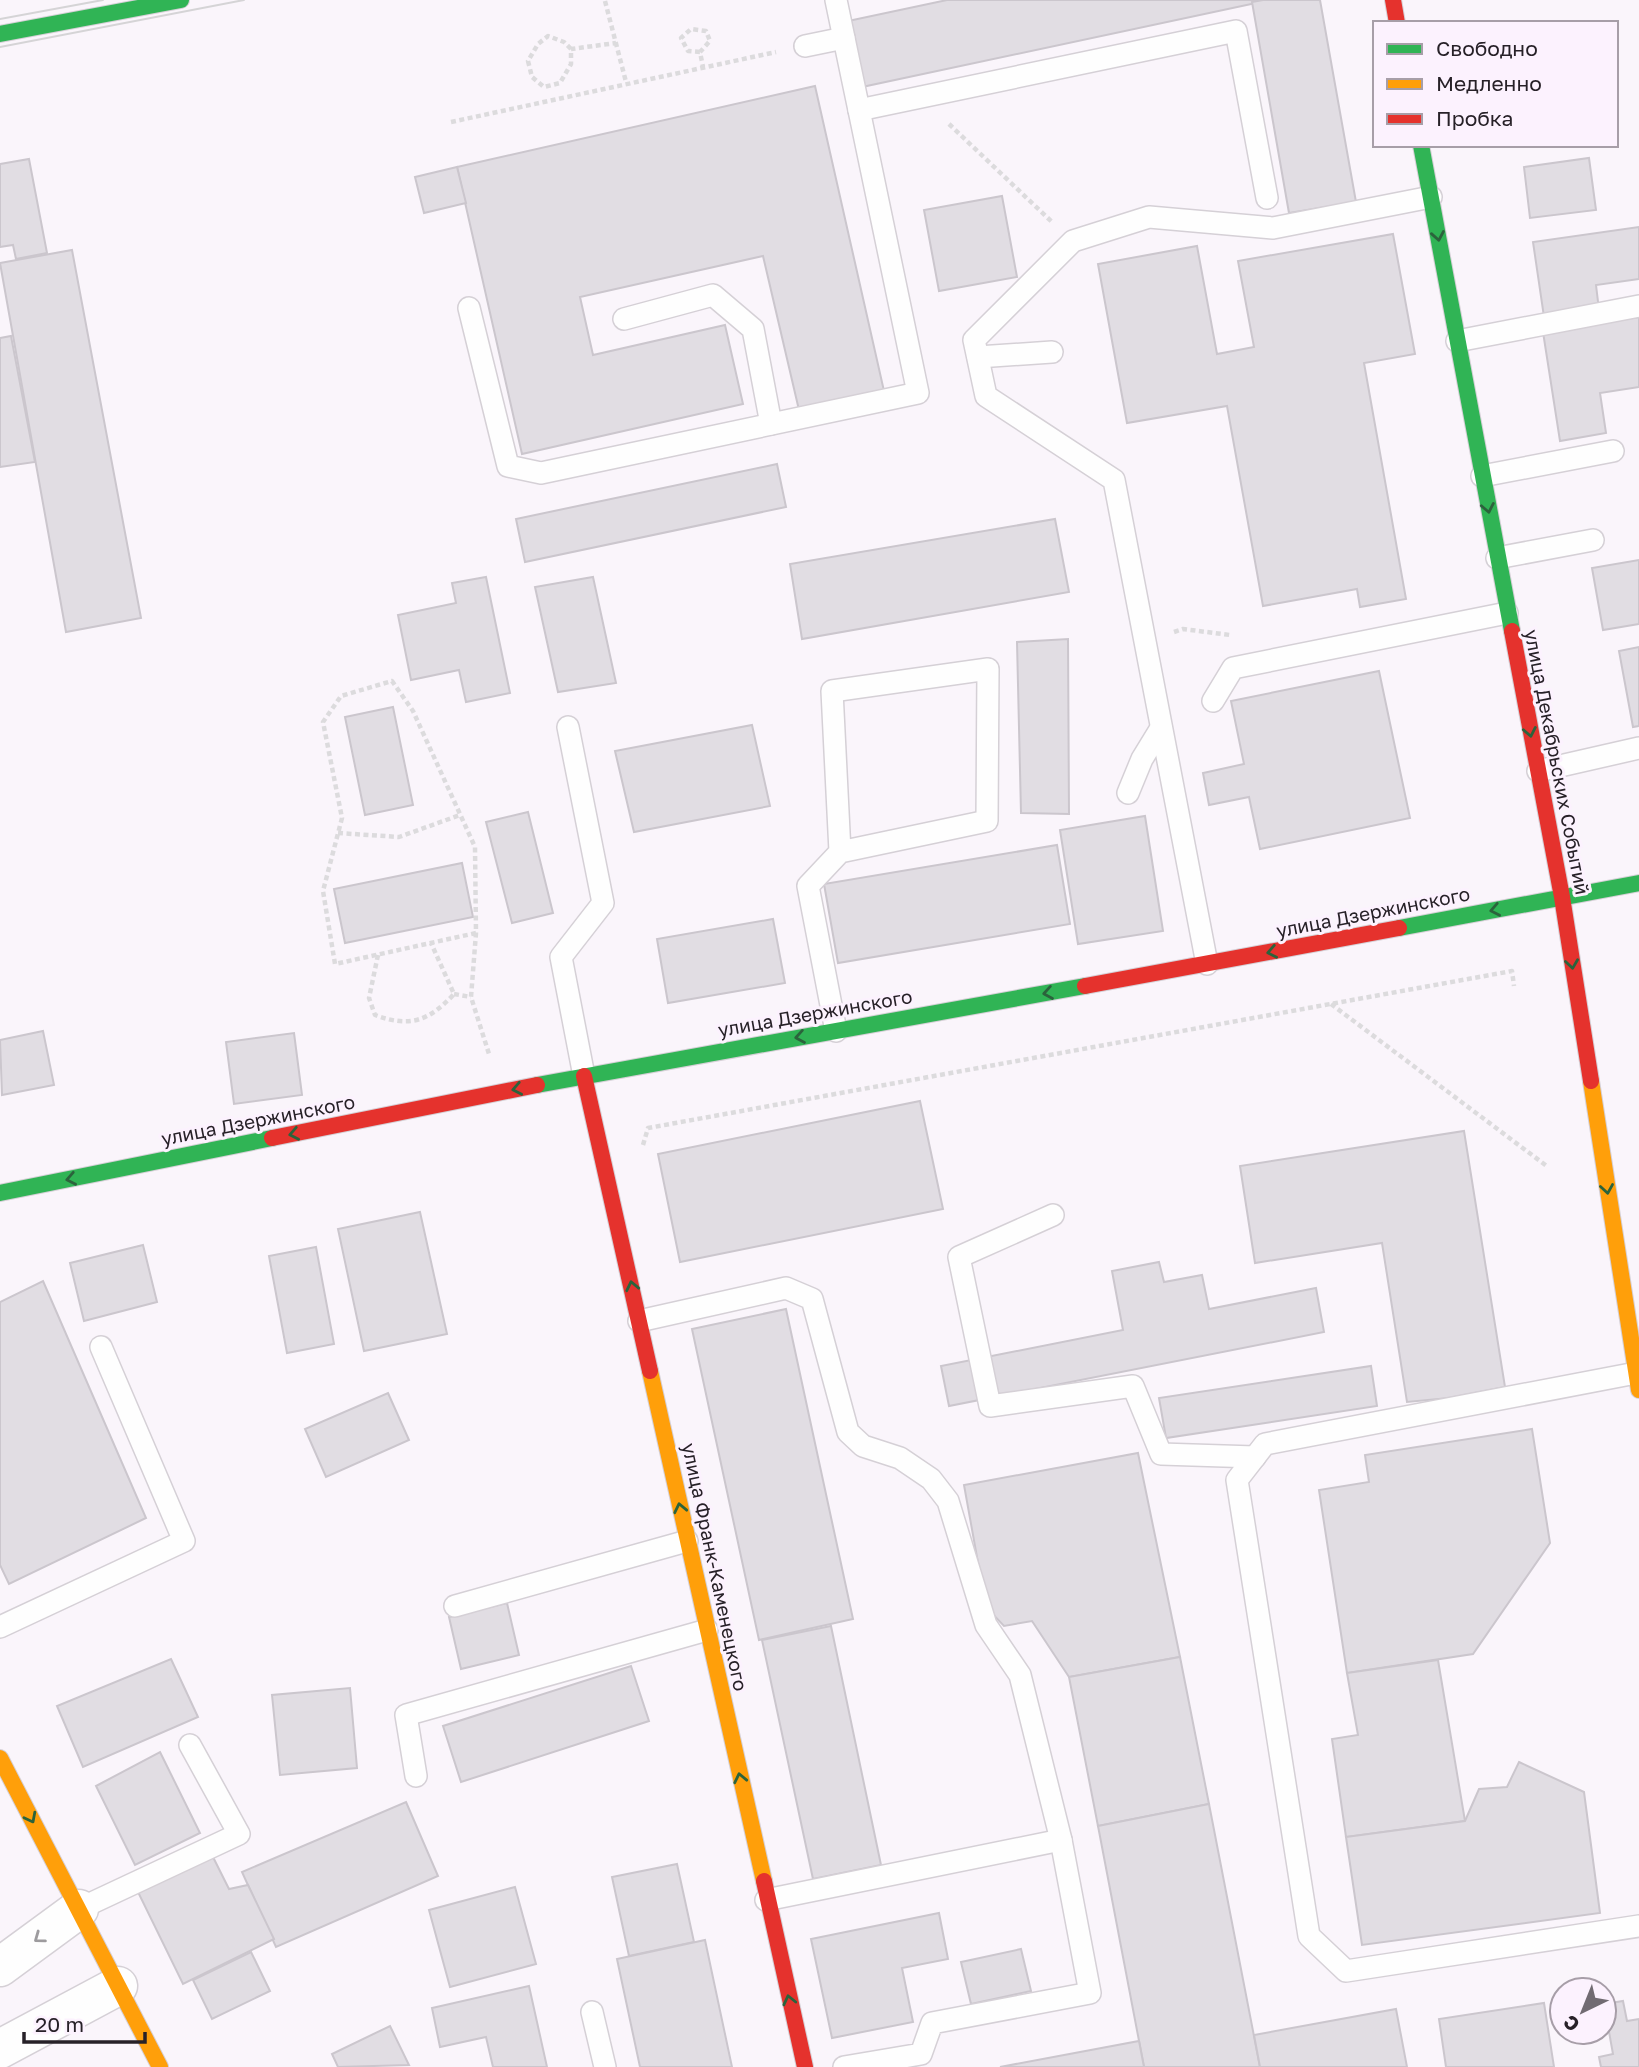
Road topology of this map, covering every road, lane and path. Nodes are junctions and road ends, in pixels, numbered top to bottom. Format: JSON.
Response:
{"nodes":[{"id":1,"x":181,"y":0,"type":"edge"},
{"id":2,"x":836,"y":0,"type":"edge"},
{"id":3,"x":1392,"y":0,"type":"edge"},
{"id":4,"x":605,"y":1,"type":"edge"},
{"id":5,"x":1397,"y":21,"type":"edge"},
{"id":6,"x":0,"y":34,"type":"edge"},
{"id":7,"x":844,"y":37,"type":"junction"},
{"id":8,"x":615,"y":43,"type":"junction"},
{"id":9,"x":805,"y":46,"type":"joint"},
{"id":10,"x":571,"y":50,"type":"junction"},
{"id":11,"x":700,"y":52,"type":"junction"},
{"id":12,"x":703,"y":67,"type":"junction"},
{"id":13,"x":626,"y":82,"type":"junction"},
{"id":14,"x":922,"y":97,"type":"junction"},
{"id":15,"x":859,"y":110,"type":"junction"},
{"id":16,"x":451,"y":122,"type":"dead end"},
{"id":17,"x":1420,"y":147,"type":"edge"},
{"id":18,"x":1431,"y":197,"type":"junction"},
{"id":19,"x":1267,"y":198,"type":"dead end"},
{"id":20,"x":1073,"y":241,"type":"junction"},
{"id":21,"x":1639,"y":306,"type":"edge"},
{"id":22,"x":469,"y":308,"type":"dead end"},
{"id":23,"x":624,"y":319,"type":"dead end"},
{"id":24,"x":1457,"y":341,"type":"junction"},
{"id":25,"x":1052,"y":352,"type":"dead end"},
{"id":26,"x":978,"y":357,"type":"junction"},
{"id":27,"x":771,"y":424,"type":"junction"},
{"id":28,"x":1613,"y":451,"type":"dead end"},
{"id":29,"x":1482,"y":477,"type":"junction"},
{"id":30,"x":1593,"y":540,"type":"dead end"},
{"id":31,"x":1497,"y":558,"type":"junction"},
{"id":32,"x":1507,"y":613,"type":"junction"},
{"id":33,"x":1145,"y":643,"type":"junction"},
{"id":34,"x":1274,"y":660,"type":"junction"},
{"id":35,"x":1213,"y":701,"type":"dead end"},
{"id":36,"x":568,"y":727,"type":"dead end"},
{"id":37,"x":1161,"y":729,"type":"junction"},
{"id":38,"x":1639,"y":748,"type":"edge"},
{"id":39,"x":1538,"y":771,"type":"junction"},
{"id":40,"x":1128,"y":793,"type":"dead end"},
{"id":41,"x":460,"y":815,"type":"junction"},
{"id":42,"x":338,"y":833,"type":"junction"},
{"id":43,"x":839,"y":852,"type":"junction"},
{"id":44,"x":1639,"y":883,"type":"edge"},
{"id":45,"x":1562,"y":897,"type":"junction"},
{"id":46,"x":476,"y":933,"type":"junction"},
{"id":47,"x":431,"y":943,"type":"junction"},
{"id":48,"x":378,"y":955,"type":"junction"},
{"id":49,"x":1207,"y":964,"type":"junction"},
{"id":50,"x":1514,"y":986,"type":"dead end"},
{"id":51,"x":454,"y":994,"type":"junction"},
{"id":52,"x":471,"y":997,"type":"junction"},
{"id":53,"x":1331,"y":1004,"type":"junction"},
{"id":54,"x":836,"y":1031,"type":"junction"},
{"id":55,"x":491,"y":1059,"type":"dead end"},
{"id":56,"x":584,"y":1076,"type":"junction"},
{"id":57,"x":643,"y":1144,"type":"dead end"},
{"id":58,"x":1548,"y":1167,"type":"dead end"},
{"id":59,"x":0,"y":1193,"type":"edge"},
{"id":60,"x":1053,"y":1215,"type":"dead end"},
{"id":61,"x":639,"y":1321,"type":"junction"},
{"id":62,"x":101,"y":1347,"type":"dead end"},
{"id":63,"x":1638,"y":1381,"type":"edge"},
{"id":64,"x":1255,"y":1457,"type":"junction"},
{"id":65,"x":687,"y":1541,"type":"junction"},
{"id":66,"x":455,"y":1606,"type":"dead end"},
{"id":67,"x":0,"y":1627,"type":"edge"},
{"id":68,"x":707,"y":1630,"type":"junction"},
{"id":69,"x":190,"y":1745,"type":"dead end"},
{"id":70,"x":0,"y":1758,"type":"edge"},
{"id":71,"x":416,"y":1776,"type":"dead end"},
{"id":72,"x":1060,"y":1840,"type":"junction"},
{"id":73,"x":766,"y":1900,"type":"junction"},
{"id":74,"x":79,"y":1909,"type":"junction"},
{"id":75,"x":1639,"y":1926,"type":"edge"},
{"id":76,"x":0,"y":1967,"type":"edge"},
{"id":77,"x":118,"y":1986,"type":"junction"},
{"id":78,"x":592,"y":2012,"type":"dead end"},
{"id":79,"x":0,"y":2049,"type":"edge"},
{"id":80,"x":922,"y":2060,"type":"edge"},
{"id":81,"x":160,"y":2067,"type":"edge"},
{"id":82,"x":605,"y":2067,"type":"edge"},
{"id":83,"x":804,"y":2067,"type":"edge"},
{"id":84,"x":844,"y":2067,"type":"edge"}],
"edges":[{"from":1,"to":6,"type":"main road"},
{"from":2,"to":7,"type":"lane"},
{"from":3,"to":5,"type":"main road"},
{"from":4,"to":8,"type":"path"},
{"from":7,"to":9,"type":"lane"},
{"from":7,"to":15,"type":"lane"},
{"from":8,"to":10,"type":"path"},
{"from":8,"to":13,"type":"path"},
{"from":9,"to":12,"type":"path"},
{"from":10,"to":10,"type":"path"},
{"from":11,"to":11,"type":"path"},
{"from":11,"to":12,"type":"path"},
{"from":12,"to":13,"type":"path"},
{"from":13,"to":16,"type":"path"},
{"from":14,"to":15,"type":"lane"},
{"from":14,"to":19,"type":"lane"},
{"from":14,"to":20,"type":"path"},
{"from":15,"to":27,"type":"lane"},
{"from":17,"to":18,"type":"main road","name":"улица Декабрьских Событий"},
{"from":18,"to":20,"type":"lane"},
{"from":18,"to":24,"type":"main road","name":"улица Декабрьских Событий","one_way":true},
{"from":20,"to":26,"type":"lane"},
{"from":21,"to":24,"type":"lane"},
{"from":22,"to":27,"type":"lane"},
{"from":23,"to":27,"type":"lane"},
{"from":24,"to":29,"type":"main road","name":"улица Декабрьских Событий"},
{"from":25,"to":26,"type":"lane"},
{"from":26,"to":33,"type":"lane"},
{"from":28,"to":29,"type":"lane"},
{"from":29,"to":31,"type":"main road","name":"улица Декабрьских Событий","one_way":true},
{"from":30,"to":31,"type":"lane"},
{"from":31,"to":32,"type":"main road","name":"улица Декабрьских Событий"},
{"from":32,"to":34,"type":"lane"},
{"from":32,"to":39,"type":"main road","name":"улица Декабрьских Событий","one_way":true},
{"from":33,"to":34,"type":"path"},
{"from":33,"to":37,"type":"lane"},
{"from":34,"to":35,"type":"lane"},
{"from":36,"to":56,"type":"lane"},
{"from":37,"to":40,"type":"lane"},
{"from":37,"to":49,"type":"lane"},
{"from":38,"to":39,"type":"lane"},
{"from":39,"to":45,"type":"main road","name":"улица Декабрьских Событий"},
{"from":41,"to":42,"type":"path"},
{"from":41,"to":42,"type":"path"},
{"from":41,"to":46,"type":"path"},
{"from":42,"to":48,"type":"path"},
{"from":43,"to":43,"type":"lane"},
{"from":43,"to":54,"type":"lane"},
{"from":44,"to":45,"type":"main road","name":"улица Дзержинского"},
{"from":45,"to":49,"type":"main road","name":"улица Дзержинского","one_way":true},
{"from":45,"to":63,"type":"main road","name":"улица Декабрьских Событий","one_way":true},
{"from":46,"to":47,"type":"path"},
{"from":46,"to":52,"type":"path"},
{"from":47,"to":48,"type":"path"},
{"from":47,"to":51,"type":"path"},
{"from":48,"to":51,"type":"path"},
{"from":49,"to":54,"type":"main road","name":"улица Дзержинского","one_way":true},
{"from":50,"to":53,"type":"path"},
{"from":51,"to":52,"type":"path"},
{"from":52,"to":55,"type":"path"},
{"from":53,"to":57,"type":"path"},
{"from":53,"to":58,"type":"path"},
{"from":54,"to":56,"type":"main road","name":"улица Дзержинского","one_way":true},
{"from":56,"to":59,"type":"main road","name":"улица Дзержинского","one_way":true},
{"from":61,"to":56,"type":"main road","name":"улица Франк-Каменецкого","one_way":true},
{"from":60,"to":64,"type":"lane"},
{"from":65,"to":61,"type":"main road","name":"улица Франк-Каменецкого","one_way":true},
{"from":61,"to":72,"type":"lane"},
{"from":62,"to":67,"type":"lane"},
{"from":63,"to":64,"type":"lane"},
{"from":64,"to":75,"type":"lane"},
{"from":65,"to":66,"type":"lane"},
{"from":65,"to":68,"type":"main road","name":"улица Франк-Каменецкого"},
{"from":68,"to":71,"type":"lane"},
{"from":73,"to":68,"type":"main road","name":"улица Франк-Каменецкого","one_way":true},
{"from":69,"to":74,"type":"lane"},
{"from":70,"to":74,"type":"main road","one_way":true},
{"from":72,"to":73,"type":"lane"},
{"from":72,"to":80,"type":"lane"},
{"from":83,"to":73,"type":"main road","name":"улица Франк-Каменецкого","one_way":true},
{"from":74,"to":76,"type":"street","one_way":true},
{"from":74,"to":77,"type":"main road"},
{"from":77,"to":79,"type":"street"},
{"from":77,"to":81,"type":"main road"},
{"from":78,"to":82,"type":"lane"},
{"from":80,"to":84,"type":"lane"}]}
